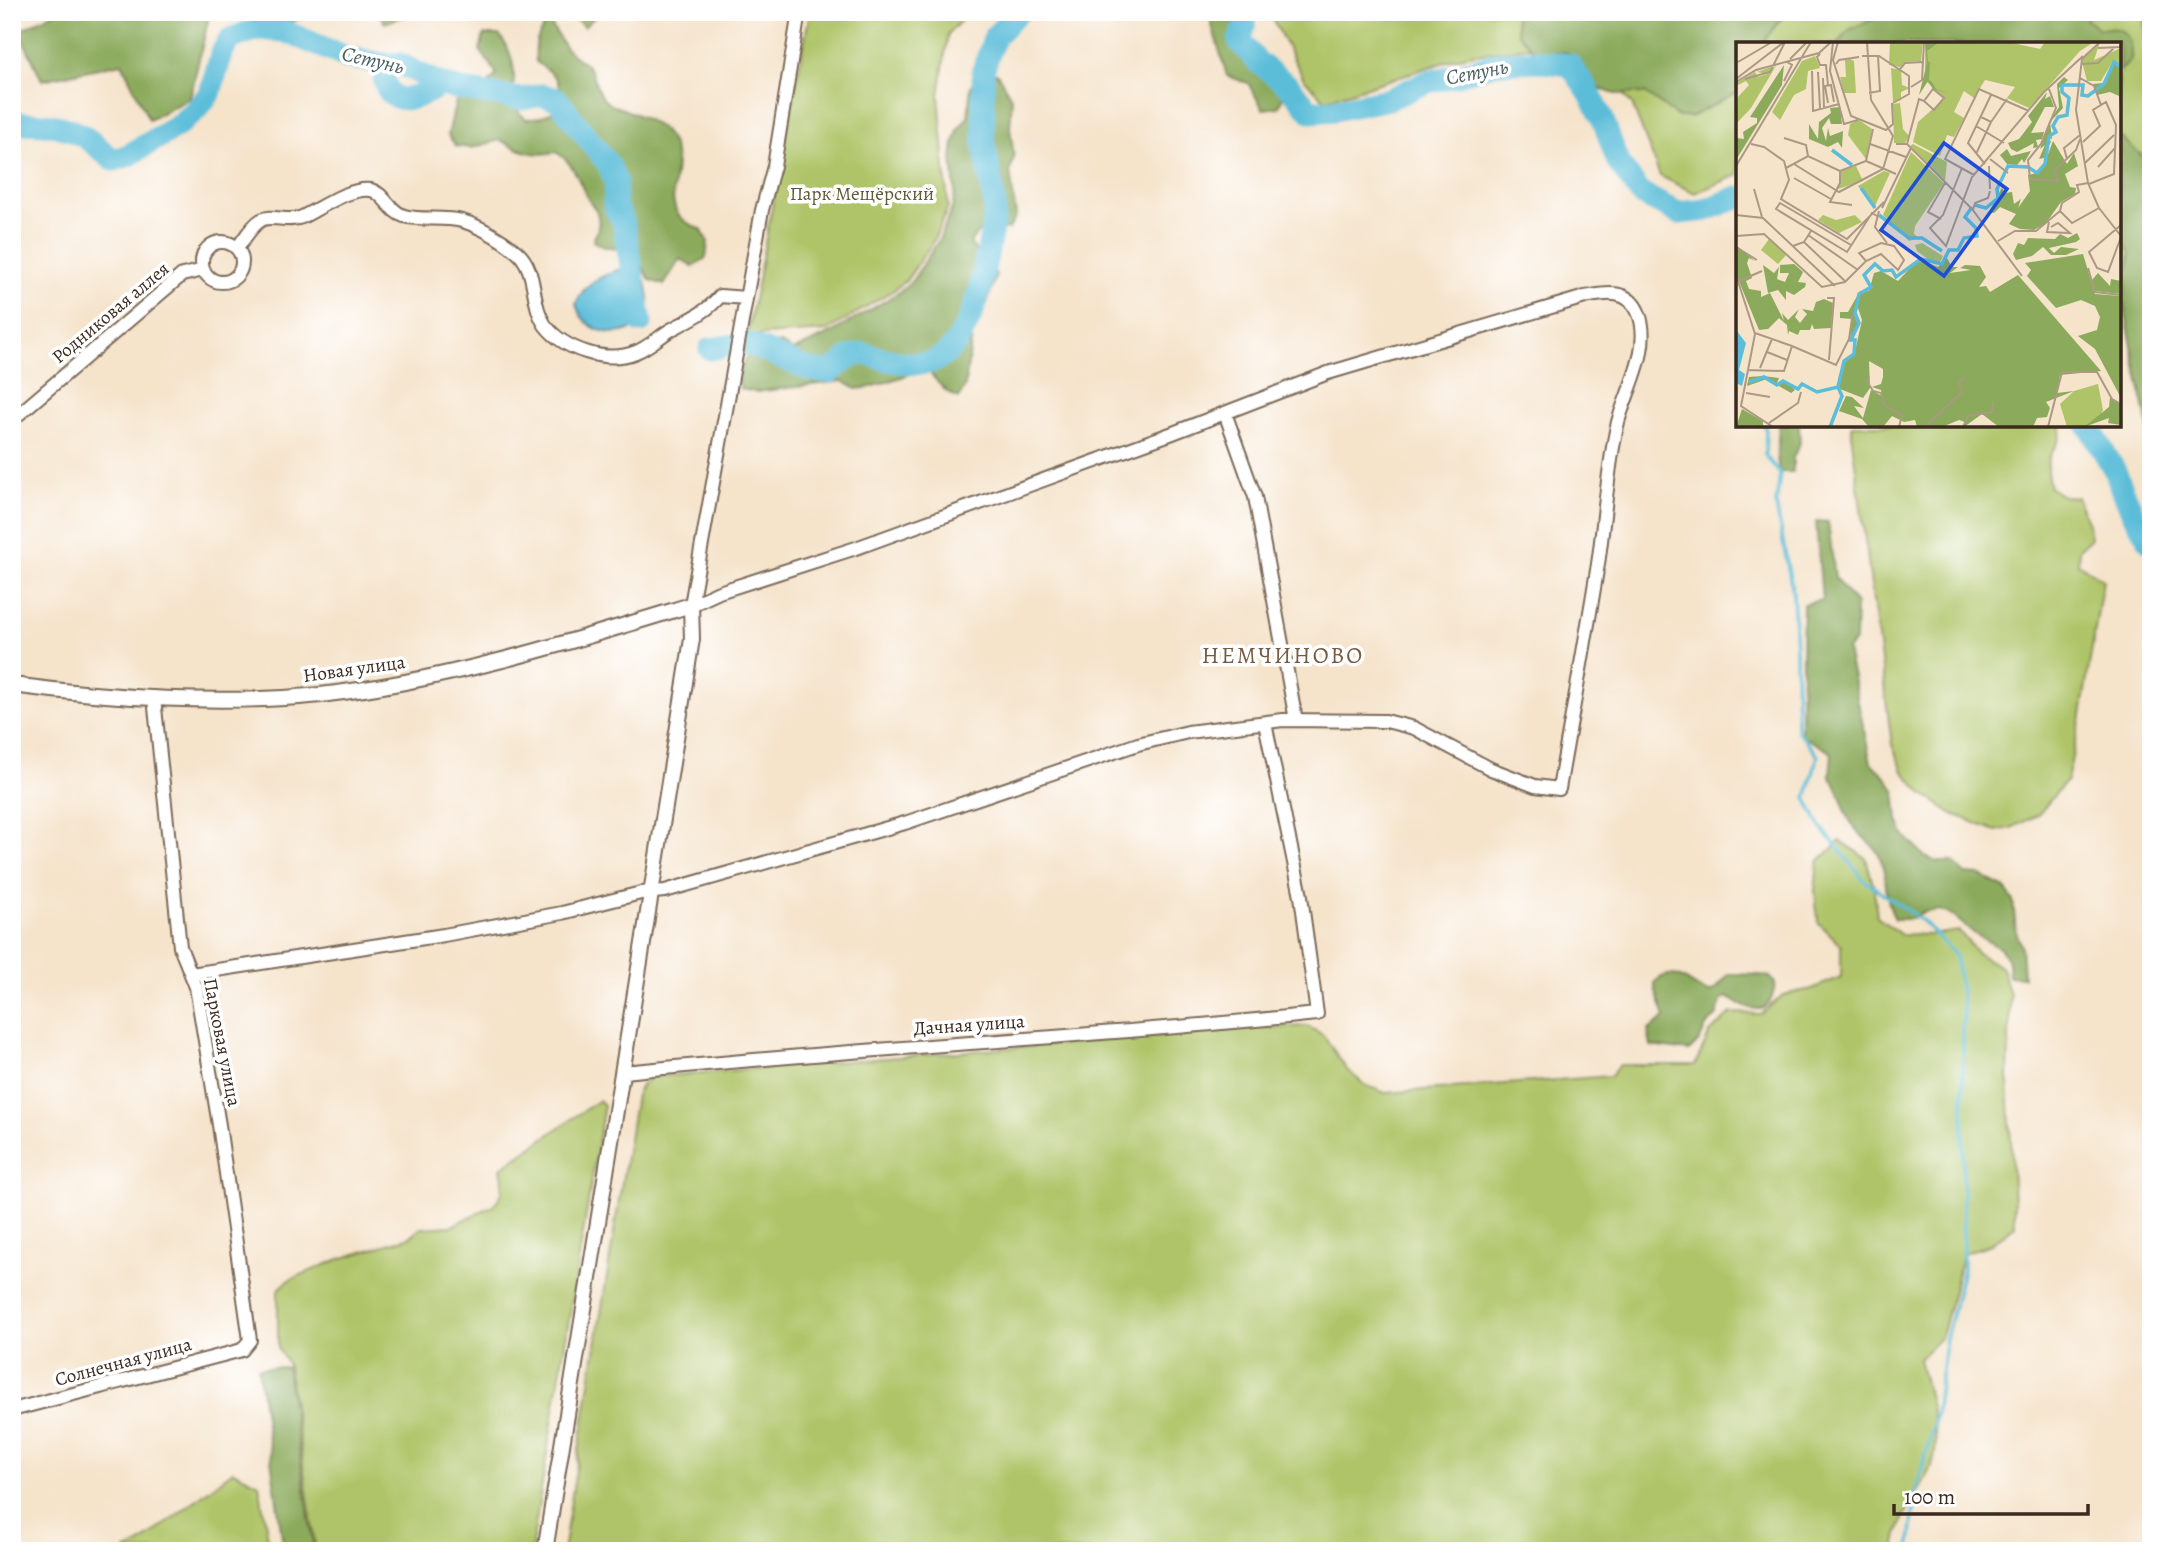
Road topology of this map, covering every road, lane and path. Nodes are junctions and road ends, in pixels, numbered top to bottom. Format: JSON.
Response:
{"nodes":[{"id":1,"x":799,"y":12,"type":"edge"},
{"id":2,"x":237,"y":248,"type":"junction"},
{"id":3,"x":204,"y":270,"type":"junction"},
{"id":4,"x":746,"y":298,"type":"junction"},
{"id":5,"x":1225,"y":413,"type":"junction"},
{"id":6,"x":12,"y":419,"type":"edge"},
{"id":7,"x":691,"y":605,"type":"junction"},
{"id":8,"x":12,"y":685,"type":"edge"},
{"id":9,"x":154,"y":698,"type":"junction"},
{"id":10,"x":1296,"y":720,"type":"junction"},
{"id":11,"x":1265,"y":723,"type":"junction"},
{"id":12,"x":652,"y":892,"type":"junction"},
{"id":13,"x":191,"y":974,"type":"junction"},
{"id":14,"x":624,"y":1072,"type":"junction"},
{"id":15,"x":242,"y":1350,"type":"joint"},
{"id":16,"x":12,"y":1410,"type":"edge"},
{"id":17,"x":545,"y":1551,"type":"edge"}],
"edges":[{"from":1,"to":4,"type":"street"},
{"from":2,"to":3,"type":"street"},
{"from":2,"to":3,"type":"street"},
{"from":2,"to":4,"type":"street"},
{"from":3,"to":6,"type":"street","name":"Родниковая аллея"},
{"from":4,"to":7,"type":"street"},
{"from":5,"to":7,"type":"street"},
{"from":5,"to":10,"type":"street"},
{"from":5,"to":10,"type":"street"},
{"from":7,"to":9,"type":"street","name":"Новая улица"},
{"from":7,"to":12,"type":"street"},
{"from":8,"to":9,"type":"street","name":"Новая улица"},
{"from":9,"to":13,"type":"street","name":"Парковая улица"},
{"from":10,"to":11,"type":"street"},
{"from":11,"to":12,"type":"street"},
{"from":11,"to":14,"type":"street","name":"Дачная улица"},
{"from":12,"to":13,"type":"street"},
{"from":12,"to":14,"type":"street"},
{"from":13,"to":15,"type":"street","name":"Парковая улица"},
{"from":14,"to":17,"type":"street"},
{"from":15,"to":16,"type":"street","name":"Солнечная улица"}]}
